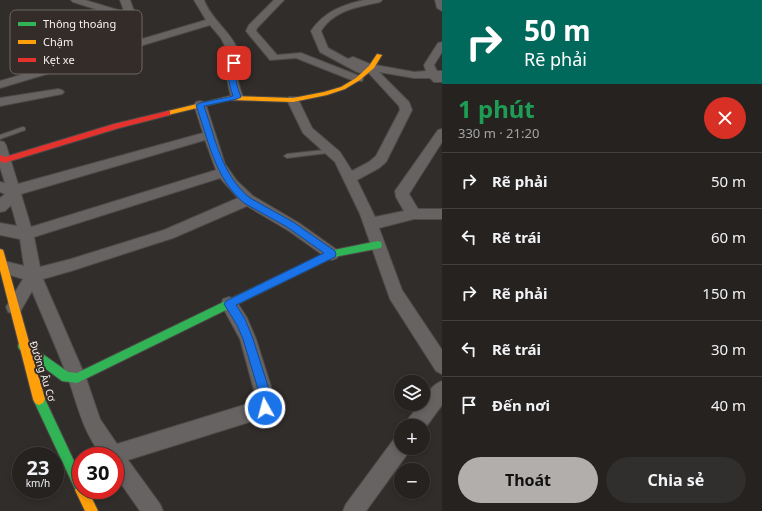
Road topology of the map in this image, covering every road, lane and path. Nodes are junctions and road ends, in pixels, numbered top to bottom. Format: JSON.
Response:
{"nodes":[{"id":1,"x":76,"y":0,"type":"edge"},
{"id":2,"x":125,"y":0,"type":"edge"},
{"id":3,"x":199,"y":0,"type":"edge"},
{"id":4,"x":279,"y":0,"type":"edge"},
{"id":5,"x":376,"y":0,"type":"edge"},
{"id":6,"x":440,"y":0,"type":"edge"},
{"id":7,"x":442,"y":8,"type":"edge"},
{"id":8,"x":107,"y":10,"type":"edge"},
{"id":9,"x":129,"y":10,"type":"edge"},
{"id":10,"x":210,"y":22,"type":"junction"},
{"id":11,"x":142,"y":42,"type":"edge"},
{"id":12,"x":442,"y":45,"type":"edge"},
{"id":13,"x":379,"y":55,"type":"dead end"},
{"id":14,"x":353,"y":60,"type":"dead end"},
{"id":15,"x":366,"y":71,"type":"junction"},
{"id":16,"x":437,"y":73,"type":"edge"},
{"id":17,"x":37,"y":74,"type":"edge"},
{"id":18,"x":414,"y":75,"type":"junction"},
{"id":19,"x":384,"y":82,"type":"junction"},
{"id":20,"x":442,"y":84,"type":"edge"},
{"id":21,"x":0,"y":85,"type":"edge"},
{"id":22,"x":58,"y":92,"type":"dead end"},
{"id":23,"x":237,"y":97,"type":"junction"},
{"id":24,"x":293,"y":100,"type":"junction"},
{"id":25,"x":0,"y":102,"type":"edge"},
{"id":26,"x":200,"y":105,"type":"junction"},
{"id":27,"x":23,"y":129,"type":"dead end"},
{"id":28,"x":442,"y":132,"type":"edge"},
{"id":29,"x":210,"y":135,"type":"junction"},
{"id":30,"x":0,"y":137,"type":"edge"},
{"id":31,"x":333,"y":152,"type":"junction"},
{"id":32,"x":287,"y":156,"type":"dead end"},
{"id":33,"x":2,"y":158,"type":"edge"},
{"id":34,"x":223,"y":172,"type":"junction"},
{"id":35,"x":349,"y":178,"type":"junction"},
{"id":36,"x":9,"y":191,"type":"edge"},
{"id":37,"x":247,"y":200,"type":"junction"},
{"id":38,"x":0,"y":207,"type":"edge"},
{"id":39,"x":414,"y":214,"type":"junction"},
{"id":40,"x":442,"y":214,"type":"edge"},
{"id":41,"x":371,"y":224,"type":"junction"},
{"id":42,"x":0,"y":229,"type":"edge"},
{"id":43,"x":26,"y":234,"type":"junction"},
{"id":44,"x":378,"y":246,"type":"junction"},
{"id":45,"x":332,"y":254,"type":"junction"},
{"id":46,"x":2,"y":260,"type":"edge"},
{"id":47,"x":34,"y":276,"type":"junction"},
{"id":48,"x":229,"y":304,"type":"junction"},
{"id":49,"x":14,"y":306,"type":"junction"},
{"id":50,"x":23,"y":346,"type":"junction"},
{"id":51,"x":442,"y":365,"type":"edge"},
{"id":52,"x":77,"y":378,"type":"junction"},
{"id":53,"x":442,"y":390,"type":"edge"},
{"id":54,"x":420,"y":419,"type":"edge"},
{"id":55,"x":107,"y":447,"type":"edge"},
{"id":56,"x":124,"y":453,"type":"edge"},
{"id":57,"x":394,"y":455,"type":"edge"},
{"id":58,"x":72,"y":470,"type":"edge"},
{"id":59,"x":124,"y":470,"type":"edge"},
{"id":60,"x":86,"y":499,"type":"edge"},
{"id":61,"x":92,"y":511,"type":"edge"},
{"id":62,"x":153,"y":511,"type":"edge"},
{"id":63,"x":353,"y":511,"type":"edge"}],
"edges":[{"from":1,"to":8,"type":"street"},
{"from":2,"to":9,"type":"street"},
{"from":3,"to":10,"type":"street"},
{"from":4,"to":15,"type":"street"},
{"from":5,"to":15,"type":"street"},
{"from":6,"to":7,"type":"street"},
{"from":10,"to":11,"type":"street"},
{"from":10,"to":23,"type":"street"},
{"from":12,"to":16,"type":"street"},
{"from":13,"to":15,"type":"street"},
{"from":14,"to":15,"type":"street"},
{"from":15,"to":18,"type":"street"},
{"from":15,"to":19,"type":"street"},
{"from":15,"to":24,"type":"street"},
{"from":16,"to":18,"type":"street"},
{"from":16,"to":20,"type":"street"},
{"from":17,"to":21,"type":"street"},
{"from":18,"to":19,"type":"street"},
{"from":19,"to":35,"type":"street"},
{"from":22,"to":25,"type":"street"},
{"from":23,"to":24,"type":"street"},
{"from":23,"to":26,"type":"street"},
{"from":24,"to":31,"type":"street"},
{"from":26,"to":29,"type":"street"},
{"from":26,"to":33,"type":"street"},
{"from":27,"to":30,"type":"lane"},
{"from":28,"to":39,"type":"street"},
{"from":29,"to":34,"type":"street"},
{"from":29,"to":36,"type":"street"},
{"from":31,"to":32,"type":"lane"},
{"from":31,"to":35,"type":"street"},
{"from":33,"to":36,"type":"street"},
{"from":34,"to":37,"type":"street"},
{"from":34,"to":43,"type":"street"},
{"from":35,"to":41,"type":"street"},
{"from":36,"to":38,"type":"street"},
{"from":36,"to":43,"type":"street"},
{"from":37,"to":45,"type":"street"},
{"from":37,"to":47,"type":"street"},
{"from":39,"to":40,"type":"street"},
{"from":39,"to":41,"type":"street"},
{"from":41,"to":44,"type":"street"},
{"from":42,"to":43,"type":"street"},
{"from":43,"to":47,"type":"street"},
{"from":44,"to":45,"type":"street"},
{"from":44,"to":51,"type":"street"},
{"from":45,"to":48,"type":"street"},
{"from":46,"to":47,"type":"street"},
{"from":46,"to":49,"type":"street","name":"Đường Âu Cơ"},
{"from":47,"to":49,"type":"street"},
{"from":47,"to":52,"type":"street"},
{"from":48,"to":52,"type":"street"},
{"from":48,"to":56,"type":"street"},
{"from":49,"to":50,"type":"street","name":"Đường Âu Cơ"},
{"from":50,"to":52,"type":"street"},
{"from":50,"to":58,"type":"street","name":"Đường Âu Cơ"},
{"from":52,"to":55,"type":"street"},
{"from":53,"to":54,"type":"street"},
{"from":57,"to":63,"type":"street"},
{"from":59,"to":62,"type":"street"},
{"from":60,"to":61,"type":"street","name":"Đường Âu Cơ"}]}
